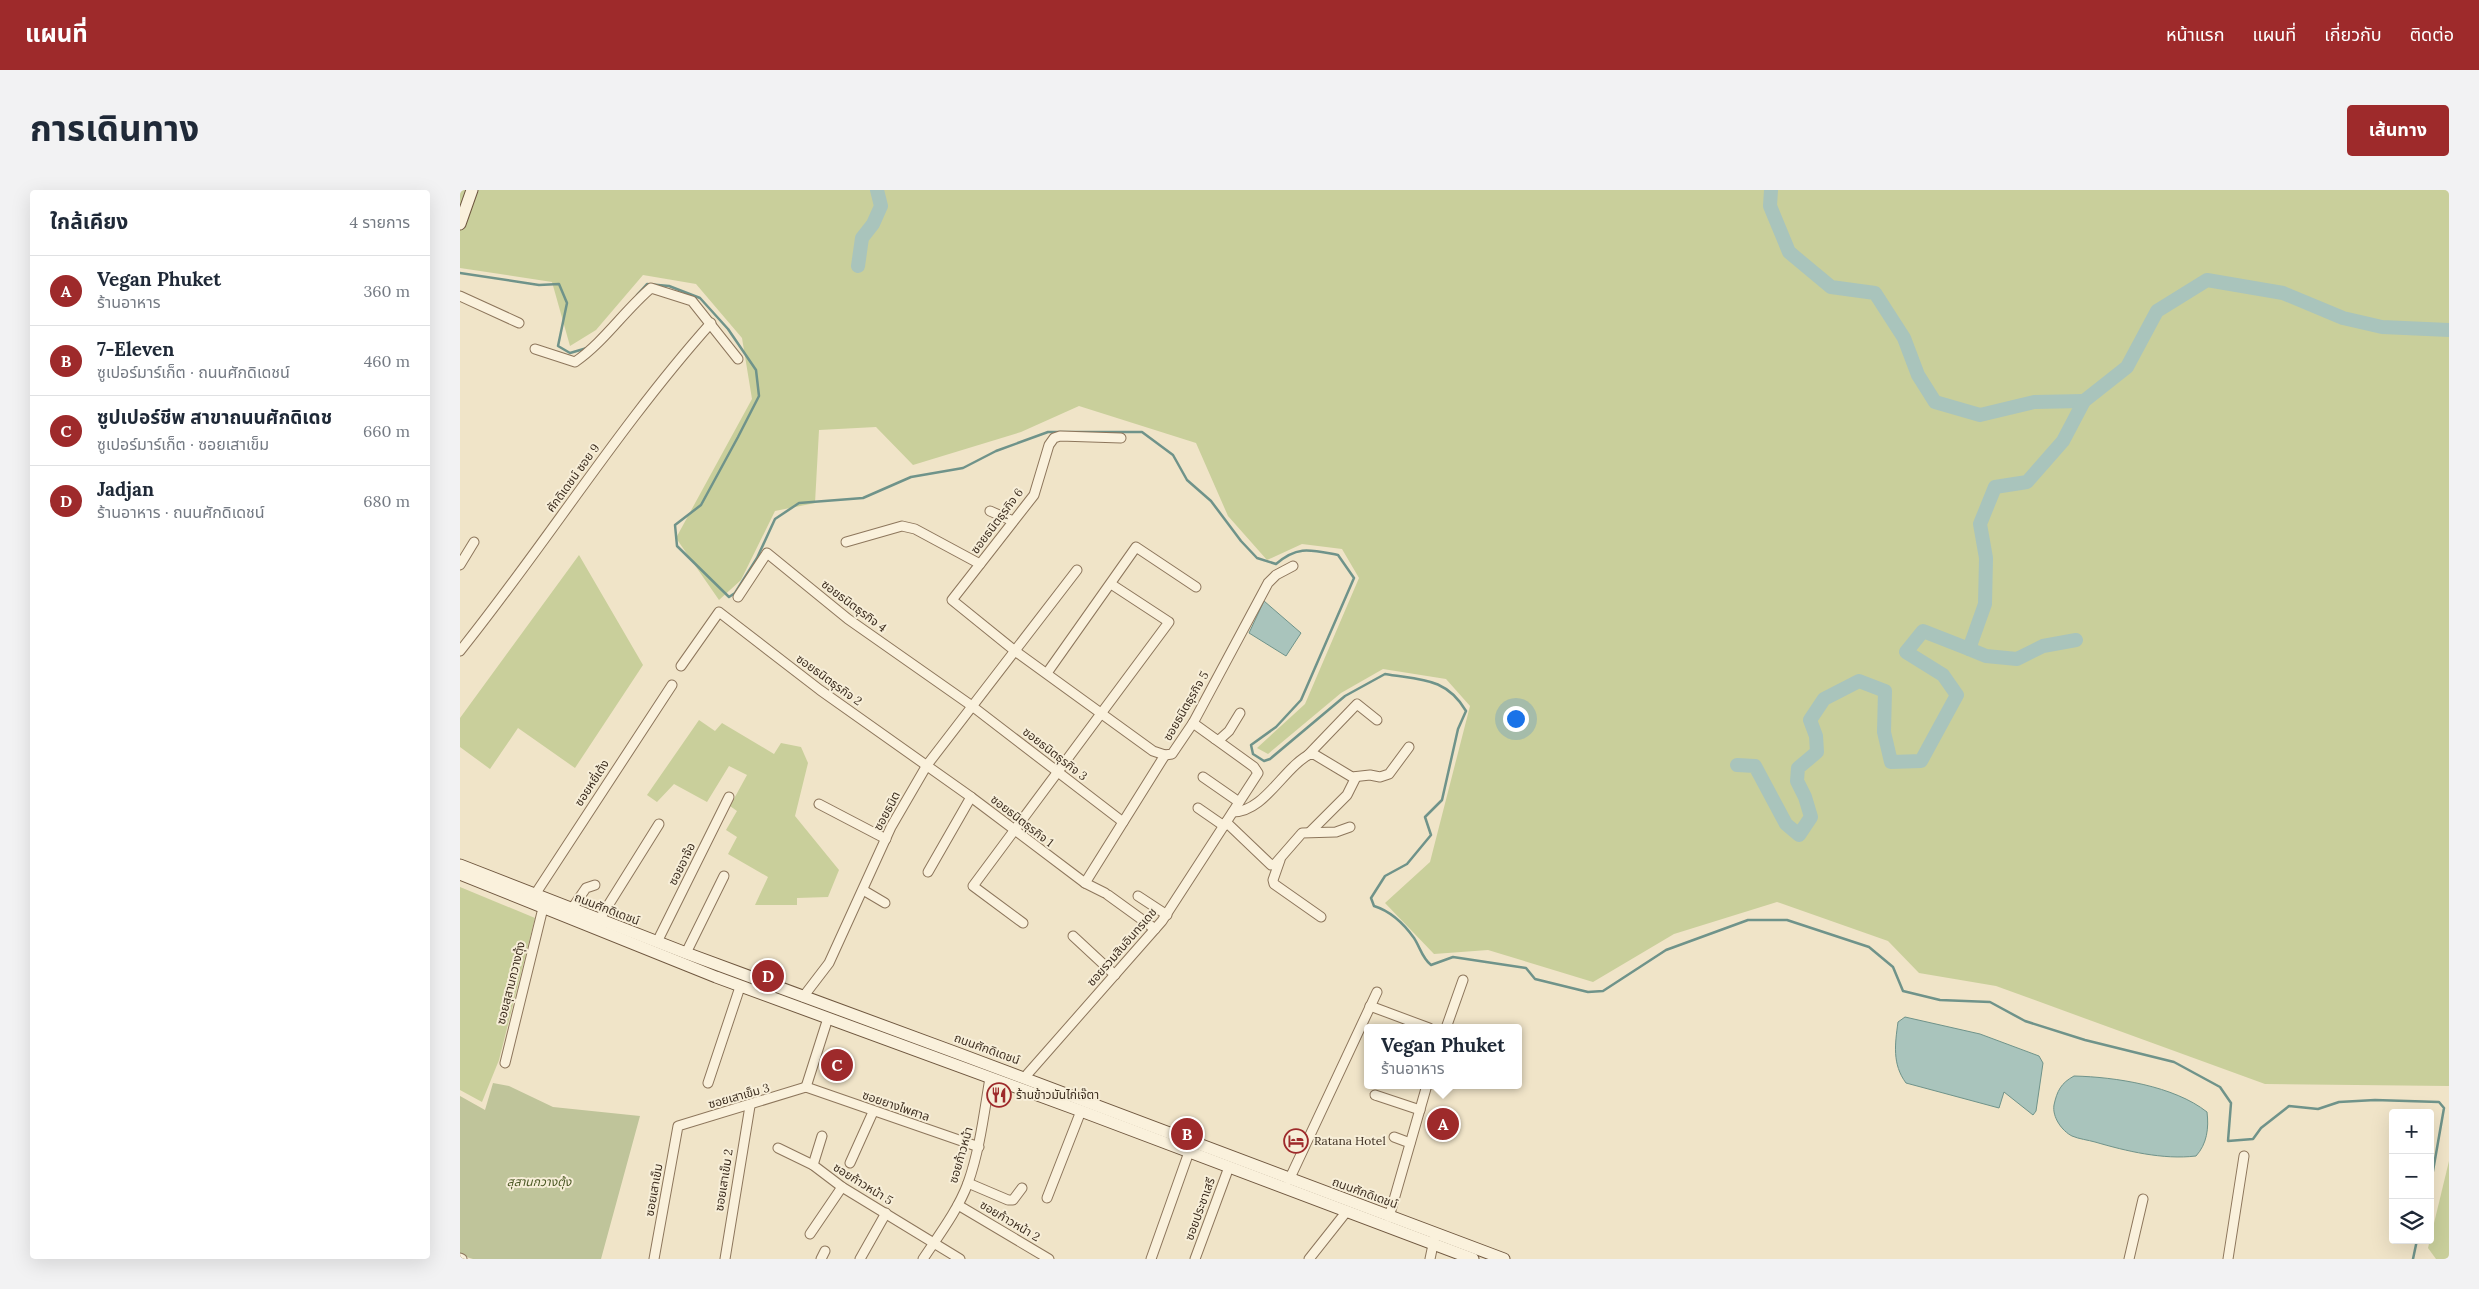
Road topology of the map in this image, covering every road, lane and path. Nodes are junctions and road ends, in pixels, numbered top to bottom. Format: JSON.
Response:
{"nodes":[{"id":1,"x":472,"y":190,"type":"edge"},
{"id":2,"x":460,"y":224,"type":"edge"},
{"id":3,"x":460,"y":296,"type":"edge"},
{"id":4,"x":711,"y":322,"type":"junction"},
{"id":5,"x":519,"y":323,"type":"dead end"},
{"id":6,"x":536,"y":349,"type":"dead end"},
{"id":7,"x":738,"y":359,"type":"dead end"},
{"id":8,"x":1121,"y":438,"type":"dead end"},
{"id":9,"x":990,"y":510,"type":"dead end"},
{"id":10,"x":1013,"y":521,"type":"junction"},
{"id":11,"x":474,"y":542,"type":"dead end"},
{"id":12,"x":846,"y":542,"type":"dead end"},
{"id":13,"x":980,"y":564,"type":"junction"},
{"id":14,"x":460,"y":565,"type":"edge"},
{"id":15,"x":1293,"y":566,"type":"dead end"},
{"id":16,"x":1077,"y":570,"type":"dead end"},
{"id":17,"x":1112,"y":584,"type":"junction"},
{"id":18,"x":1196,"y":588,"type":"dead end"},
{"id":19,"x":738,"y":596,"type":"dead end"},
{"id":20,"x":460,"y":651,"type":"edge"},
{"id":21,"x":1015,"y":651,"type":"junction"},
{"id":22,"x":681,"y":666,"type":"dead end"},
{"id":23,"x":1047,"y":673,"type":"junction"},
{"id":24,"x":672,"y":685,"type":"dead end"},
{"id":25,"x":972,"y":706,"type":"junction"},
{"id":26,"x":1101,"y":713,"type":"junction"},
{"id":27,"x":1240,"y":713,"type":"dead end"},
{"id":28,"x":1377,"y":720,"type":"dead end"},
{"id":29,"x":1193,"y":723,"type":"junction"},
{"id":30,"x":1215,"y":739,"type":"junction"},
{"id":31,"x":1409,"y":747,"type":"dead end"},
{"id":32,"x":1165,"y":755,"type":"junction"},
{"id":33,"x":1308,"y":755,"type":"junction"},
{"id":34,"x":927,"y":765,"type":"junction"},
{"id":35,"x":1057,"y":772,"type":"junction"},
{"id":36,"x":1204,"y":777,"type":"dead end"},
{"id":37,"x":1356,"y":777,"type":"junction"},
{"id":38,"x":971,"y":796,"type":"junction"},
{"id":39,"x":729,"y":797,"type":"dead end"},
{"id":40,"x":1240,"y":802,"type":"junction"},
{"id":41,"x":818,"y":804,"type":"dead end"},
{"id":42,"x":1198,"y":808,"type":"dead end"},
{"id":43,"x":1233,"y":812,"type":"junction"},
{"id":44,"x":1123,"y":822,"type":"junction"},
{"id":45,"x":659,"y":824,"type":"dead end"},
{"id":46,"x":1225,"y":824,"type":"junction"},
{"id":47,"x":1350,"y":827,"type":"dead end"},
{"id":48,"x":1013,"y":830,"type":"junction"},
{"id":49,"x":1310,"y":832,"type":"junction"},
{"id":50,"x":886,"y":839,"type":"junction"},
{"id":51,"x":1281,"y":858,"type":"junction"},
{"id":52,"x":460,"y":865,"type":"edge"},
{"id":53,"x":928,"y":872,"type":"dead end"},
{"id":54,"x":460,"y":874,"type":"edge"},
{"id":55,"x":724,"y":876,"type":"dead end"},
{"id":56,"x":495,"y":884,"type":"junction"},
{"id":57,"x":594,"y":884,"type":"dead end"},
{"id":58,"x":1085,"y":884,"type":"junction"},
{"id":59,"x":863,"y":890,"type":"junction"},
{"id":60,"x":534,"y":896,"type":"junction"},
{"id":61,"x":1138,"y":896,"type":"dead end"},
{"id":62,"x":885,"y":903,"type":"dead end"},
{"id":63,"x":543,"y":908,"type":"junction"},
{"id":64,"x":571,"y":910,"type":"junction"},
{"id":65,"x":1166,"y":914,"type":"junction"},
{"id":66,"x":1321,"y":917,"type":"dead end"},
{"id":67,"x":599,"y":920,"type":"junction"},
{"id":68,"x":1023,"y":923,"type":"dead end"},
{"id":69,"x":1155,"y":929,"type":"junction"},
{"id":70,"x":1073,"y":936,"type":"dead end"},
{"id":71,"x":657,"y":942,"type":"junction"},
{"id":72,"x":686,"y":953,"type":"junction"},
{"id":73,"x":1115,"y":974,"type":"junction"},
{"id":74,"x":1463,"y":980,"type":"dead end"},
{"id":75,"x":740,"y":987,"type":"junction"},
{"id":76,"x":1377,"y":992,"type":"dead end"},
{"id":77,"x":803,"y":997,"type":"junction"},
{"id":78,"x":1370,"y":1006,"type":"junction"},
{"id":79,"x":828,"y":1018,"type":"junction"},
{"id":80,"x":1418,"y":1024,"type":"edge"},
{"id":81,"x":1447,"y":1024,"type":"edge"},
{"id":82,"x":505,"y":1063,"type":"dead end"},
{"id":83,"x":990,"y":1078,"type":"junction"},
{"id":84,"x":1024,"y":1078,"type":"junction"},
{"id":85,"x":708,"y":1083,"type":"dead end"},
{"id":86,"x":806,"y":1087,"type":"junction"},
{"id":87,"x":1427,"y":1089,"type":"edge"},
{"id":88,"x":1375,"y":1095,"type":"dead end"},
{"id":89,"x":750,"y":1106,"type":"junction"},
{"id":90,"x":1420,"y":1110,"type":"junction"},
{"id":91,"x":1081,"y":1111,"type":"junction"},
{"id":92,"x":873,"y":1112,"type":"junction"},
{"id":93,"x":678,"y":1126,"type":"joint"},
{"id":94,"x":822,"y":1136,"type":"dead end"},
{"id":95,"x":1394,"y":1137,"type":"dead end"},
{"id":96,"x":1410,"y":1142,"type":"junction"},
{"id":97,"x":978,"y":1147,"type":"junction"},
{"id":98,"x":778,"y":1148,"type":"dead end"},
{"id":99,"x":1189,"y":1152,"type":"junction"},
{"id":100,"x":2244,"y":1156,"type":"dead end"},
{"id":101,"x":850,"y":1163,"type":"dead end"},
{"id":102,"x":813,"y":1165,"type":"junction"},
{"id":103,"x":1229,"y":1167,"type":"junction"},
{"id":104,"x":1289,"y":1180,"type":"junction"},
{"id":105,"x":968,"y":1183,"type":"junction"},
{"id":106,"x":842,"y":1187,"type":"junction"},
{"id":107,"x":1022,"y":1188,"type":"dead end"},
{"id":108,"x":1321,"y":1196,"type":"junction"},
{"id":109,"x":1047,"y":1198,"type":"dead end"},
{"id":110,"x":2143,"y":1199,"type":"dead end"},
{"id":111,"x":958,"y":1204,"type":"junction"},
{"id":112,"x":1347,"y":1211,"type":"junction"},
{"id":113,"x":886,"y":1213,"type":"junction"},
{"id":114,"x":1389,"y":1217,"type":"junction"},
{"id":115,"x":810,"y":1234,"type":"dead end"},
{"id":116,"x":1434,"y":1239,"type":"junction"},
{"id":117,"x":935,"y":1242,"type":"junction"},
{"id":118,"x":654,"y":1259,"type":"edge"},
{"id":119,"x":725,"y":1259,"type":"edge"},
{"id":120,"x":860,"y":1259,"type":"edge"},
{"id":121,"x":923,"y":1259,"type":"edge"},
{"id":122,"x":960,"y":1259,"type":"edge"},
{"id":123,"x":1049,"y":1259,"type":"edge"},
{"id":124,"x":1151,"y":1259,"type":"edge"},
{"id":125,"x":1195,"y":1259,"type":"edge"},
{"id":126,"x":1309,"y":1259,"type":"edge"},
{"id":127,"x":1430,"y":1259,"type":"edge"},
{"id":128,"x":1473,"y":1259,"type":"edge"},
{"id":129,"x":1504,"y":1259,"type":"edge"},
{"id":130,"x":2129,"y":1259,"type":"edge"},
{"id":131,"x":2228,"y":1259,"type":"edge"}],
"edges":[{"from":1,"to":2,"type":"main road"},
{"from":3,"to":5,"type":"street"},
{"from":4,"to":6,"type":"street"},
{"from":4,"to":7,"type":"street"},
{"from":4,"to":20,"type":"street","name":"ศักดิเดชน์ ซอย 9"},
{"from":8,"to":10,"type":"street","name":"ซอยธนิตธุรกิจ 6"},
{"from":9,"to":10,"type":"street"},
{"from":10,"to":13,"type":"street","name":"ซอยธนิตธุรกิจ 6"},
{"from":11,"to":14,"type":"street"},
{"from":12,"to":13,"type":"street"},
{"from":13,"to":21,"type":"street","name":"ซอยธนิตธุรกิจ 6"},
{"from":15,"to":29,"type":"street","name":"ซอยธนิตธุรกิจ 5"},
{"from":16,"to":21,"type":"street","name":"ซอยธนิต"},
{"from":17,"to":18,"type":"street"},
{"from":17,"to":23,"type":"street"},
{"from":17,"to":26,"type":"street"},
{"from":19,"to":25,"type":"street","name":"ซอยธนิตธุรกิจ 4"},
{"from":21,"to":23,"type":"street","name":"ซอยธนิตธุรกิจ 5"},
{"from":21,"to":25,"type":"street","name":"ซอยธนิต"},
{"from":22,"to":34,"type":"street","name":"ซอยธนิตธุรกิจ 2"},
{"from":23,"to":26,"type":"street","name":"ซอยธนิตธุรกิจ 5"},
{"from":24,"to":60,"type":"street","name":"ซอยหยี่เต้ง"},
{"from":25,"to":34,"type":"street","name":"ซอยธนิต"},
{"from":25,"to":35,"type":"street","name":"ซอยธนิตธุรกิจ 3"},
{"from":26,"to":32,"type":"street","name":"ซอยธนิตธุรกิจ 5"},
{"from":26,"to":35,"type":"street"},
{"from":27,"to":30,"type":"street"},
{"from":28,"to":33,"type":"street"},
{"from":29,"to":30,"type":"street"},
{"from":29,"to":32,"type":"street","name":"ซอยธนิตธุรกิจ 5"},
{"from":30,"to":40,"type":"street","name":"ซอยรวมสินอินทรเดช"},
{"from":31,"to":37,"type":"street"},
{"from":32,"to":44,"type":"street"},
{"from":33,"to":37,"type":"street"},
{"from":33,"to":43,"type":"street"},
{"from":34,"to":38,"type":"street","name":"ซอยธนิตธุรกิจ 1"},
{"from":34,"to":50,"type":"street","name":"ซอยธนิต"},
{"from":35,"to":44,"type":"street","name":"ซอยธนิตธุรกิจ 3"},
{"from":35,"to":48,"type":"street"},
{"from":36,"to":40,"type":"street"},
{"from":37,"to":49,"type":"street"},
{"from":38,"to":48,"type":"street","name":"ซอยธนิตธุรกิจ 1"},
{"from":38,"to":53,"type":"street"},
{"from":39,"to":71,"type":"street","name":"ซอยอาจ๊อ"},
{"from":40,"to":43,"type":"street","name":"ซอยรวมสินอินทรเดช"},
{"from":41,"to":50,"type":"street"},
{"from":42,"to":46,"type":"street"},
{"from":43,"to":46,"type":"street","name":"ซอยรวมสินอินทรเดช"},
{"from":44,"to":58,"type":"street"},
{"from":45,"to":67,"type":"street"},
{"from":46,"to":51,"type":"street"},
{"from":46,"to":65,"type":"street","name":"ซอยรวมสินอินทรเดช"},
{"from":47,"to":49,"type":"street"},
{"from":48,"to":58,"type":"street","name":"ซอยธนิตธุรกิจ 1"},
{"from":48,"to":68,"type":"street"},
{"from":49,"to":51,"type":"street"},
{"from":50,"to":59,"type":"street","name":"ซอยธนิต"},
{"from":51,"to":66,"type":"street"},
{"from":52,"to":56,"type":"main road","name":"ถนนศักดิเดชน์"},
{"from":54,"to":56,"type":"main road","name":"ถนนศักดิเดชน์"},
{"from":55,"to":72,"type":"street"},
{"from":56,"to":60,"type":"main road","name":"ถนนศักดิเดชน์"},
{"from":56,"to":63,"type":"main road","name":"ถนนศักดิเดชน์"},
{"from":57,"to":64,"type":"street"},
{"from":58,"to":69,"type":"street","name":"ซอยธนิตธุรกิจ 1"},
{"from":59,"to":62,"type":"street"},
{"from":59,"to":77,"type":"street","name":"ซอยธนิต"},
{"from":60,"to":64,"type":"main road","name":"ถนนศักดิเดชน์"},
{"from":61,"to":65,"type":"street"},
{"from":63,"to":75,"type":"main road","name":"ถนนศักดิเดชน์"},
{"from":63,"to":82,"type":"street","name":"ซอยสุสานกวางตุ้ง"},
{"from":64,"to":67,"type":"main road","name":"ถนนศักดิเดชน์"},
{"from":65,"to":69,"type":"street","name":"ซอยรวมสินอินทรเดช"},
{"from":67,"to":71,"type":"main road","name":"ถนนศักดิเดชน์"},
{"from":69,"to":73,"type":"street","name":"ซอยรวมสินอินทรเดช"},
{"from":70,"to":73,"type":"street"},
{"from":71,"to":72,"type":"main road","name":"ถนนศักดิเดชน์"},
{"from":72,"to":77,"type":"main road","name":"ถนนศักดิเดชน์"},
{"from":73,"to":84,"type":"street","name":"ซอยรวมสินอินทรเดช"},
{"from":74,"to":81,"type":"street"},
{"from":75,"to":79,"type":"main road","name":"ถนนศักดิเดชน์"},
{"from":75,"to":85,"type":"street"},
{"from":76,"to":78,"type":"street"},
{"from":77,"to":84,"type":"main road","name":"ถนนศักดิเดชน์"},
{"from":78,"to":80,"type":"street"},
{"from":78,"to":104,"type":"street"},
{"from":79,"to":83,"type":"main road","name":"ถนนศักดิเดชน์"},
{"from":79,"to":86,"type":"street"},
{"from":83,"to":91,"type":"main road","name":"ถนนศักดิเดชน์"},
{"from":83,"to":97,"type":"street","name":"ซอยก้าวหน้า"},
{"from":84,"to":104,"type":"main road","name":"ถนนศักดิเดชน์"},
{"from":86,"to":89,"type":"street","name":"ซอยเสาเข็ม 3"},
{"from":86,"to":92,"type":"street","name":"ซอยยางไพศาล"},
{"from":87,"to":90,"type":"street"},
{"from":88,"to":90,"type":"street"},
{"from":89,"to":93,"type":"street","name":"ซอยเสาเข็ม 3"},
{"from":89,"to":119,"type":"street","name":"ซอยเสาเข็ม 2"},
{"from":90,"to":96,"type":"street"},
{"from":91,"to":99,"type":"main road","name":"ถนนศักดิเดชน์"},
{"from":91,"to":109,"type":"street"},
{"from":92,"to":97,"type":"street","name":"ซอยยางไพศาล"},
{"from":92,"to":101,"type":"street"},
{"from":93,"to":118,"type":"street","name":"ซอยเสาเข็ม"},
{"from":94,"to":102,"type":"street"},
{"from":95,"to":96,"type":"street"},
{"from":96,"to":114,"type":"street"},
{"from":97,"to":105,"type":"street","name":"ซอยก้าวหน้า"},
{"from":98,"to":102,"type":"street","name":"ซอยก้าวหน้า 5"},
{"from":99,"to":103,"type":"main road","name":"ถนนศักดิเดชน์"},
{"from":99,"to":124,"type":"street"},
{"from":100,"to":131,"type":"street"},
{"from":102,"to":106,"type":"street","name":"ซอยก้าวหน้า 5"},
{"from":103,"to":108,"type":"main road","name":"ถนนศักดิเดชน์"},
{"from":103,"to":125,"type":"street","name":"ซอยประชาเสรี"},
{"from":104,"to":108,"type":"main road","name":"ถนนศักดิเดชน์"},
{"from":105,"to":107,"type":"street"},
{"from":105,"to":111,"type":"street","name":"ซอยก้าวหน้า"},
{"from":106,"to":113,"type":"street","name":"ซอยก้าวหน้า 5"},
{"from":106,"to":115,"type":"street"},
{"from":108,"to":112,"type":"main road","name":"ถนนศักดิเดชน์"},
{"from":108,"to":114,"type":"main road","name":"ถนนศักดิเดชน์"},
{"from":110,"to":130,"type":"street"},
{"from":111,"to":117,"type":"street","name":"ซอยก้าวหน้า"},
{"from":111,"to":123,"type":"street","name":"ซอยก้าวหน้า 2"},
{"from":112,"to":116,"type":"main road","name":"ถนนศักดิเดชน์"},
{"from":112,"to":126,"type":"street"},
{"from":113,"to":117,"type":"street","name":"ซอยก้าวหน้า 5"},
{"from":113,"to":120,"type":"street"},
{"from":114,"to":116,"type":"main road","name":"ถนนศักดิเดชน์"},
{"from":116,"to":127,"type":"street"},
{"from":116,"to":128,"type":"main road","name":"ถนนศักดิเดชน์"},
{"from":116,"to":129,"type":"main road","name":"ถนนศักดิเดชน์"},
{"from":117,"to":121,"type":"street","name":"ซอยก้าวหน้า"},
{"from":117,"to":122,"type":"street","name":"ซอยก้าวหน้า 5"}]}
